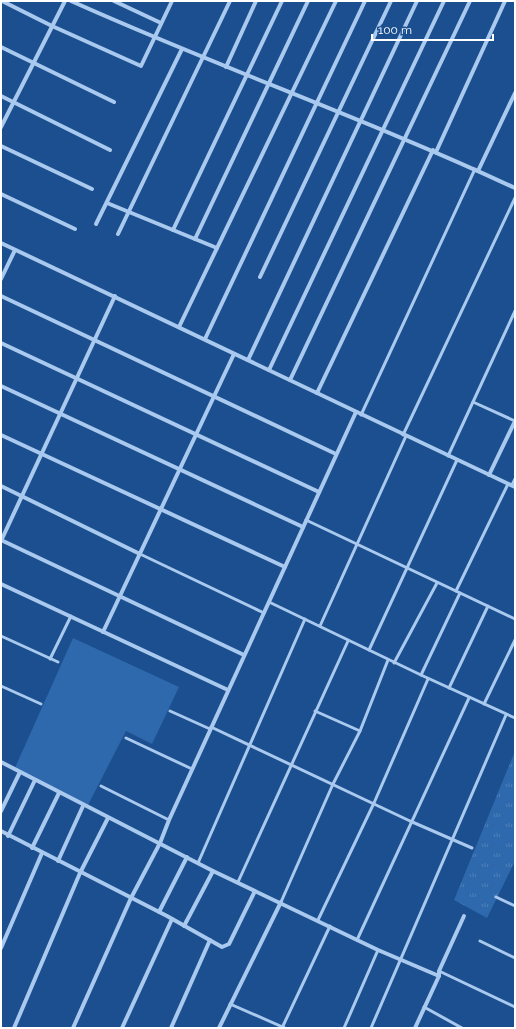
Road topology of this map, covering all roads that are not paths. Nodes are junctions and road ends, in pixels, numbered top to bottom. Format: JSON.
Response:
{"nodes":[{"id":1,"x":2,"y":1,"type":"edge"},
{"id":2,"x":65,"y":1,"type":"edge"},
{"id":3,"x":71,"y":1,"type":"edge"},
{"id":4,"x":114,"y":1,"type":"edge"},
{"id":5,"x":172,"y":1,"type":"edge"},
{"id":6,"x":230,"y":1,"type":"edge"},
{"id":7,"x":256,"y":1,"type":"edge"},
{"id":8,"x":282,"y":1,"type":"edge"},
{"id":9,"x":308,"y":1,"type":"edge"},
{"id":10,"x":336,"y":1,"type":"edge"},
{"id":11,"x":365,"y":1,"type":"edge"},
{"id":12,"x":391,"y":1,"type":"edge"},
{"id":13,"x":417,"y":1,"type":"edge"},
{"id":14,"x":444,"y":1,"type":"edge"},
{"id":15,"x":470,"y":1,"type":"edge"},
{"id":16,"x":505,"y":1,"type":"edge"},
{"id":17,"x":161,"y":23,"type":"junction"},
{"id":18,"x":52,"y":26,"type":"junction"},
{"id":19,"x":154,"y":38,"type":"junction"},
{"id":20,"x":1,"y":47,"type":"edge"},
{"id":21,"x":182,"y":49,"type":"junction"},
{"id":22,"x":203,"y":58,"type":"junction"},
{"id":23,"x":34,"y":63,"type":"junction"},
{"id":24,"x":226,"y":67,"type":"junction"},
{"id":25,"x":247,"y":75,"type":"junction"},
{"id":26,"x":270,"y":84,"type":"junction"},
{"id":27,"x":292,"y":93,"type":"junction"},
{"id":28,"x":515,"y":93,"type":"edge"},
{"id":29,"x":1,"y":96,"type":"edge"},
{"id":30,"x":14,"y":102,"type":"junction"},
{"id":31,"x":114,"y":102,"type":"dead end"},
{"id":32,"x":316,"y":103,"type":"junction"},
{"id":33,"x":338,"y":112,"type":"junction"},
{"id":34,"x":361,"y":121,"type":"junction"},
{"id":35,"x":1,"y":127,"type":"edge"},
{"id":36,"x":383,"y":130,"type":"junction"},
{"id":37,"x":406,"y":139,"type":"junction"},
{"id":38,"x":1,"y":146,"type":"edge"},
{"id":39,"x":110,"y":150,"type":"dead end"},
{"id":40,"x":434,"y":151,"type":"junction"},
{"id":41,"x":477,"y":170,"type":"junction"},
{"id":42,"x":515,"y":188,"type":"edge"},
{"id":43,"x":92,"y":189,"type":"dead end"},
{"id":44,"x":1,"y":194,"type":"edge"},
{"id":45,"x":515,"y":198,"type":"edge"},
{"id":46,"x":107,"y":203,"type":"junction"},
{"id":47,"x":128,"y":213,"type":"junction"},
{"id":48,"x":96,"y":224,"type":"dead end"},
{"id":49,"x":75,"y":229,"type":"dead end"},
{"id":50,"x":174,"y":230,"type":"junction"},
{"id":51,"x":118,"y":234,"type":"dead end"},
{"id":52,"x":195,"y":239,"type":"junction"},
{"id":53,"x":1,"y":243,"type":"edge"},
{"id":54,"x":217,"y":248,"type":"junction"},
{"id":55,"x":15,"y":250,"type":"junction"},
{"id":56,"x":260,"y":277,"type":"dead end"},
{"id":57,"x":1,"y":279,"type":"edge"},
{"id":58,"x":1,"y":296,"type":"edge"},
{"id":59,"x":115,"y":296,"type":"junction"},
{"id":60,"x":515,"y":311,"type":"edge"},
{"id":61,"x":179,"y":327,"type":"junction"},
{"id":62,"x":204,"y":339,"type":"junction"},
{"id":63,"x":95,"y":340,"type":"junction"},
{"id":64,"x":1,"y":343,"type":"edge"},
{"id":65,"x":234,"y":354,"type":"junction"},
{"id":66,"x":248,"y":360,"type":"junction"},
{"id":67,"x":269,"y":370,"type":"junction"},
{"id":68,"x":77,"y":379,"type":"junction"},
{"id":69,"x":290,"y":380,"type":"junction"},
{"id":70,"x":1,"y":386,"type":"edge"},
{"id":71,"x":317,"y":394,"type":"junction"},
{"id":72,"x":214,"y":396,"type":"junction"},
{"id":73,"x":473,"y":402,"type":"junction"},
{"id":74,"x":356,"y":412,"type":"junction"},
{"id":75,"x":60,"y":414,"type":"junction"},
{"id":76,"x":361,"y":415,"type":"junction"},
{"id":77,"x":515,"y":421,"type":"edge"},
{"id":78,"x":1,"y":435,"type":"edge"},
{"id":79,"x":196,"y":435,"type":"junction"},
{"id":80,"x":405,"y":435,"type":"junction"},
{"id":81,"x":41,"y":454,"type":"junction"},
{"id":82,"x":336,"y":454,"type":"junction"},
{"id":83,"x":448,"y":456,"type":"junction"},
{"id":84,"x":457,"y":460,"type":"junction"},
{"id":85,"x":180,"y":470,"type":"junction"},
{"id":86,"x":489,"y":475,"type":"junction"},
{"id":87,"x":515,"y":479,"type":"edge"},
{"id":88,"x":512,"y":485,"type":"edge"},
{"id":89,"x":1,"y":486,"type":"edge"},
{"id":90,"x":319,"y":492,"type":"junction"},
{"id":91,"x":22,"y":496,"type":"junction"},
{"id":92,"x":161,"y":509,"type":"junction"},
{"id":93,"x":306,"y":520,"type":"junction"},
{"id":94,"x":303,"y":527,"type":"junction"},
{"id":95,"x":1,"y":540,"type":"edge"},
{"id":96,"x":356,"y":544,"type":"junction"},
{"id":97,"x":140,"y":554,"type":"junction"},
{"id":98,"x":285,"y":567,"type":"junction"},
{"id":99,"x":406,"y":567,"type":"junction"},
{"id":100,"x":437,"y":583,"type":"junction"},
{"id":101,"x":1,"y":584,"type":"edge"},
{"id":102,"x":456,"y":591,"type":"junction"},
{"id":103,"x":460,"y":593,"type":"junction"},
{"id":104,"x":120,"y":596,"type":"junction"},
{"id":105,"x":269,"y":602,"type":"junction"},
{"id":106,"x":488,"y":606,"type":"junction"},
{"id":107,"x":264,"y":613,"type":"junction"},
{"id":108,"x":71,"y":616,"type":"junction"},
{"id":109,"x":305,"y":619,"type":"junction"},
{"id":110,"x":515,"y":619,"type":"edge"},
{"id":111,"x":320,"y":626,"type":"junction"},
{"id":112,"x":103,"y":632,"type":"junction"},
{"id":113,"x":1,"y":636,"type":"edge"},
{"id":114,"x":515,"y":640,"type":"edge"},
{"id":115,"x":348,"y":641,"type":"junction"},
{"id":116,"x":369,"y":650,"type":"junction"},
{"id":117,"x":244,"y":655,"type":"junction"},
{"id":118,"x":50,"y":659,"type":"junction"},
{"id":119,"x":388,"y":660,"type":"junction"},
{"id":120,"x":58,"y":662,"type":"dead end"},
{"id":121,"x":394,"y":663,"type":"junction"},
{"id":122,"x":421,"y":675,"type":"junction"},
{"id":123,"x":428,"y":679,"type":"junction"},
{"id":124,"x":1,"y":686,"type":"edge"},
{"id":125,"x":449,"y":688,"type":"junction"},
{"id":126,"x":228,"y":690,"type":"junction"},
{"id":127,"x":469,"y":698,"type":"junction"},
{"id":128,"x":41,"y":704,"type":"dead end"},
{"id":129,"x":484,"y":704,"type":"junction"},
{"id":130,"x":170,"y":710,"type":"dead end"},
{"id":131,"x":315,"y":711,"type":"junction"},
{"id":132,"x":506,"y":715,"type":"junction"},
{"id":133,"x":515,"y":718,"type":"edge"},
{"id":134,"x":211,"y":728,"type":"junction"},
{"id":135,"x":360,"y":731,"type":"junction"},
{"id":136,"x":126,"y":738,"type":"dead end"},
{"id":137,"x":250,"y":745,"type":"junction"},
{"id":138,"x":1,"y":762,"type":"edge"},
{"id":139,"x":291,"y":764,"type":"junction"},
{"id":140,"x":192,"y":769,"type":"junction"},
{"id":141,"x":20,"y":772,"type":"junction"},
{"id":142,"x":35,"y":780,"type":"junction"},
{"id":143,"x":333,"y":784,"type":"junction"},
{"id":144,"x":101,"y":786,"type":"dead end"},
{"id":145,"x":59,"y":793,"type":"junction"},
{"id":146,"x":374,"y":803,"type":"junction"},
{"id":147,"x":83,"y":806,"type":"junction"},
{"id":148,"x":1,"y":811,"type":"edge"},
{"id":149,"x":108,"y":818,"type":"junction"},
{"id":150,"x":169,"y":820,"type":"junction"},
{"id":151,"x":410,"y":821,"type":"junction"},
{"id":152,"x":2,"y":833,"type":"edge"},
{"id":153,"x":8,"y":836,"type":"junction"},
{"id":154,"x":452,"y":841,"type":"junction"},
{"id":155,"x":160,"y":843,"type":"junction"},
{"id":156,"x":32,"y":848,"type":"junction"},
{"id":157,"x":472,"y":848,"type":"dead end"},
{"id":158,"x":42,"y":853,"type":"junction"},
{"id":159,"x":187,"y":857,"type":"junction"},
{"id":160,"x":58,"y":861,"type":"junction"},
{"id":161,"x":198,"y":863,"type":"junction"},
{"id":162,"x":213,"y":871,"type":"junction"},
{"id":163,"x":80,"y":873,"type":"junction"},
{"id":164,"x":238,"y":882,"type":"junction"},
{"id":165,"x":255,"y":891,"type":"junction"},
{"id":166,"x":496,"y":897,"type":"dead end"},
{"id":167,"x":131,"y":898,"type":"junction"},
{"id":168,"x":281,"y":902,"type":"junction"},
{"id":169,"x":515,"y":906,"type":"edge"},
{"id":170,"x":160,"y":912,"type":"junction"},
{"id":171,"x":464,"y":916,"type":"dead end"},
{"id":172,"x":172,"y":919,"type":"junction"},
{"id":173,"x":318,"y":920,"type":"junction"},
{"id":174,"x":184,"y":926,"type":"junction"},
{"id":175,"x":330,"y":926,"type":"junction"},
{"id":176,"x":210,"y":940,"type":"junction"},
{"id":177,"x":358,"y":940,"type":"junction"},
{"id":178,"x":480,"y":942,"type":"dead end"},
{"id":179,"x":1,"y":948,"type":"edge"},
{"id":180,"x":378,"y":950,"type":"junction"},
{"id":181,"x":515,"y":958,"type":"edge"},
{"id":182,"x":402,"y":960,"type":"junction"},
{"id":183,"x":439,"y":971,"type":"junction"},
{"id":184,"x":439,"y":976,"type":"junction"},
{"id":185,"x":230,"y":1004,"type":"junction"},
{"id":186,"x":424,"y":1007,"type":"junction"},
{"id":187,"x":515,"y":1007,"type":"edge"},
{"id":188,"x":14,"y":1028,"type":"edge"},
{"id":189,"x":73,"y":1028,"type":"edge"},
{"id":190,"x":122,"y":1028,"type":"edge"},
{"id":191,"x":171,"y":1028,"type":"edge"},
{"id":192,"x":219,"y":1028,"type":"edge"},
{"id":193,"x":283,"y":1028,"type":"edge"},
{"id":194,"x":344,"y":1028,"type":"edge"},
{"id":195,"x":371,"y":1028,"type":"edge"},
{"id":196,"x":415,"y":1028,"type":"edge"},
{"id":197,"x":462,"y":1028,"type":"edge"}],
"edges":[{"from":1,"to":18,"type":"street"},
{"from":2,"to":18,"type":"street"},
{"from":3,"to":19,"type":"street"},
{"from":4,"to":17,"type":"street"},
{"from":5,"to":17,"type":"street"},
{"from":6,"to":22,"type":"street"},
{"from":7,"to":24,"type":"street"},
{"from":8,"to":25,"type":"street"},
{"from":9,"to":26,"type":"street"},
{"from":10,"to":27,"type":"street"},
{"from":11,"to":32,"type":"street"},
{"from":12,"to":33,"type":"street"},
{"from":13,"to":34,"type":"street"},
{"from":14,"to":36,"type":"street"},
{"from":15,"to":37,"type":"street"},
{"from":16,"to":40,"type":"street"},
{"from":17,"to":19,"type":"street"},
{"from":18,"to":19,"type":"street"},
{"from":18,"to":23,"type":"street"},
{"from":19,"to":21,"type":"street"},
{"from":20,"to":23,"type":"street"},
{"from":21,"to":22,"type":"street"},
{"from":21,"to":46,"type":"street"},
{"from":22,"to":24,"type":"street"},
{"from":22,"to":47,"type":"street"},
{"from":23,"to":30,"type":"street"},
{"from":23,"to":31,"type":"street"},
{"from":24,"to":25,"type":"street"},
{"from":25,"to":26,"type":"street"},
{"from":25,"to":50,"type":"street"},
{"from":26,"to":27,"type":"street"},
{"from":26,"to":52,"type":"street"},
{"from":27,"to":32,"type":"street"},
{"from":27,"to":54,"type":"street"},
{"from":28,"to":41,"type":"street"},
{"from":29,"to":30,"type":"street"},
{"from":30,"to":35,"type":"street"},
{"from":30,"to":39,"type":"street"},
{"from":32,"to":33,"type":"street"},
{"from":32,"to":62,"type":"street"},
{"from":33,"to":34,"type":"street"},
{"from":33,"to":56,"type":"street"},
{"from":34,"to":36,"type":"street"},
{"from":34,"to":66,"type":"street"},
{"from":36,"to":37,"type":"street"},
{"from":36,"to":67,"type":"street"},
{"from":37,"to":40,"type":"street"},
{"from":37,"to":69,"type":"street"},
{"from":38,"to":43,"type":"street"},
{"from":40,"to":41,"type":"street"},
{"from":40,"to":71,"type":"street"},
{"from":41,"to":42,"type":"street"},
{"from":41,"to":76,"type":"lane"},
{"from":44,"to":49,"type":"street"},
{"from":45,"to":80,"type":"lane"},
{"from":46,"to":47,"type":"street"},
{"from":46,"to":48,"type":"street"},
{"from":47,"to":50,"type":"street"},
{"from":47,"to":51,"type":"street"},
{"from":50,"to":52,"type":"street"},
{"from":52,"to":54,"type":"street"},
{"from":53,"to":55,"type":"street"},
{"from":54,"to":61,"type":"street"},
{"from":55,"to":57,"type":"street"},
{"from":55,"to":59,"type":"street"},
{"from":58,"to":63,"type":"street"},
{"from":59,"to":61,"type":"street"},
{"from":59,"to":63,"type":"street"},
{"from":60,"to":73,"type":"lane"},
{"from":61,"to":62,"type":"street"},
{"from":62,"to":65,"type":"street"},
{"from":63,"to":68,"type":"street"},
{"from":63,"to":72,"type":"street"},
{"from":64,"to":68,"type":"street"},
{"from":65,"to":66,"type":"street"},
{"from":65,"to":72,"type":"street"},
{"from":66,"to":67,"type":"street"},
{"from":67,"to":69,"type":"street"},
{"from":68,"to":75,"type":"street"},
{"from":68,"to":79,"type":"street"},
{"from":69,"to":71,"type":"street"},
{"from":70,"to":75,"type":"street"},
{"from":71,"to":74,"type":"street"},
{"from":72,"to":79,"type":"street"},
{"from":72,"to":82,"type":"street"},
{"from":73,"to":77,"type":"lane"},
{"from":73,"to":83,"type":"lane"},
{"from":74,"to":76,"type":"street"},
{"from":74,"to":82,"type":"street"},
{"from":75,"to":81,"type":"street"},
{"from":75,"to":85,"type":"street"},
{"from":76,"to":80,"type":"street"},
{"from":77,"to":86,"type":"street"},
{"from":78,"to":81,"type":"street"},
{"from":79,"to":85,"type":"street"},
{"from":79,"to":90,"type":"street"},
{"from":80,"to":83,"type":"street"},
{"from":80,"to":96,"type":"lane"},
{"from":81,"to":91,"type":"street"},
{"from":81,"to":92,"type":"street"},
{"from":82,"to":90,"type":"street"},
{"from":83,"to":84,"type":"street"},
{"from":84,"to":86,"type":"street"},
{"from":84,"to":99,"type":"lane"},
{"from":85,"to":92,"type":"street"},
{"from":85,"to":94,"type":"street"},
{"from":86,"to":88,"type":"street"},
{"from":87,"to":88,"type":"lane"},
{"from":88,"to":102,"type":"lane"},
{"from":89,"to":91,"type":"street"},
{"from":90,"to":93,"type":"street"},
{"from":91,"to":95,"type":"street"},
{"from":91,"to":97,"type":"street"},
{"from":92,"to":97,"type":"street"},
{"from":92,"to":98,"type":"street"},
{"from":93,"to":94,"type":"street"},
{"from":93,"to":96,"type":"lane"},
{"from":94,"to":98,"type":"street"},
{"from":95,"to":104,"type":"street"},
{"from":96,"to":99,"type":"lane"},
{"from":96,"to":111,"type":"lane"},
{"from":97,"to":104,"type":"street"},
{"from":97,"to":107,"type":"lane"},
{"from":98,"to":105,"type":"street"},
{"from":99,"to":100,"type":"lane"},
{"from":99,"to":116,"type":"lane"},
{"from":100,"to":102,"type":"lane"},
{"from":100,"to":121,"type":"lane"},
{"from":101,"to":108,"type":"street"},
{"from":102,"to":103,"type":"lane"},
{"from":103,"to":106,"type":"lane"},
{"from":103,"to":122,"type":"lane"},
{"from":104,"to":112,"type":"street"},
{"from":104,"to":117,"type":"street"},
{"from":105,"to":107,"type":"street"},
{"from":105,"to":109,"type":"lane"},
{"from":106,"to":110,"type":"lane"},
{"from":106,"to":125,"type":"lane"},
{"from":107,"to":117,"type":"street"},
{"from":108,"to":112,"type":"street"},
{"from":108,"to":118,"type":"lane"},
{"from":109,"to":111,"type":"lane"},
{"from":109,"to":137,"type":"lane"},
{"from":111,"to":115,"type":"lane"},
{"from":112,"to":126,"type":"street"},
{"from":113,"to":118,"type":"lane"},
{"from":114,"to":129,"type":"lane"},
{"from":115,"to":116,"type":"lane"},
{"from":115,"to":131,"type":"lane"},
{"from":116,"to":119,"type":"lane"},
{"from":117,"to":126,"type":"street"},
{"from":118,"to":120,"type":"lane"},
{"from":119,"to":121,"type":"lane"},
{"from":119,"to":135,"type":"lane"},
{"from":121,"to":122,"type":"lane"},
{"from":122,"to":123,"type":"lane"},
{"from":123,"to":125,"type":"lane"},
{"from":123,"to":146,"type":"lane"},
{"from":124,"to":128,"type":"lane"},
{"from":125,"to":127,"type":"lane"},
{"from":126,"to":134,"type":"street"},
{"from":127,"to":129,"type":"lane"},
{"from":127,"to":151,"type":"lane"},
{"from":129,"to":132,"type":"lane"},
{"from":130,"to":134,"type":"lane"},
{"from":131,"to":135,"type":"lane"},
{"from":131,"to":139,"type":"lane"},
{"from":132,"to":133,"type":"lane"},
{"from":132,"to":154,"type":"lane"},
{"from":134,"to":137,"type":"lane"},
{"from":134,"to":140,"type":"street"},
{"from":135,"to":143,"type":"lane"},
{"from":136,"to":140,"type":"lane"},
{"from":137,"to":139,"type":"lane"},
{"from":137,"to":161,"type":"lane"},
{"from":138,"to":141,"type":"street"},
{"from":139,"to":143,"type":"lane"},
{"from":139,"to":164,"type":"lane"},
{"from":140,"to":150,"type":"street"},
{"from":141,"to":142,"type":"street"},
{"from":141,"to":148,"type":"street"},
{"from":142,"to":145,"type":"street"},
{"from":142,"to":153,"type":"street"},
{"from":143,"to":146,"type":"lane"},
{"from":143,"to":168,"type":"lane"},
{"from":144,"to":150,"type":"lane"},
{"from":145,"to":147,"type":"street"},
{"from":145,"to":156,"type":"street"},
{"from":146,"to":151,"type":"lane"},
{"from":146,"to":173,"type":"lane"},
{"from":147,"to":149,"type":"street"},
{"from":147,"to":160,"type":"street"},
{"from":149,"to":155,"type":"street"},
{"from":149,"to":163,"type":"street"},
{"from":150,"to":155,"type":"street"},
{"from":151,"to":154,"type":"lane"},
{"from":151,"to":177,"type":"lane"},
{"from":152,"to":153,"type":"street"},
{"from":153,"to":156,"type":"street"},
{"from":154,"to":157,"type":"lane"},
{"from":154,"to":182,"type":"lane"},
{"from":155,"to":159,"type":"street"},
{"from":155,"to":167,"type":"street"},
{"from":156,"to":158,"type":"street"},
{"from":158,"to":160,"type":"street"},
{"from":158,"to":179,"type":"street"},
{"from":159,"to":161,"type":"street"},
{"from":159,"to":170,"type":"street"},
{"from":160,"to":163,"type":"street"},
{"from":161,"to":162,"type":"street"},
{"from":162,"to":164,"type":"street"},
{"from":162,"to":174,"type":"street"},
{"from":163,"to":167,"type":"street"},
{"from":163,"to":188,"type":"street"},
{"from":164,"to":165,"type":"street"},
{"from":165,"to":168,"type":"street"},
{"from":165,"to":176,"type":"street"},
{"from":166,"to":169,"type":"lane"},
{"from":167,"to":170,"type":"street"},
{"from":167,"to":189,"type":"street"},
{"from":168,"to":173,"type":"street"},
{"from":168,"to":185,"type":"street"},
{"from":170,"to":172,"type":"street"},
{"from":171,"to":183,"type":"street"},
{"from":172,"to":174,"type":"street"},
{"from":172,"to":190,"type":"street"},
{"from":173,"to":175,"type":"street"},
{"from":174,"to":176,"type":"street"},
{"from":175,"to":177,"type":"street"},
{"from":175,"to":193,"type":"lane"},
{"from":176,"to":191,"type":"street"},
{"from":177,"to":180,"type":"street"},
{"from":178,"to":181,"type":"lane"},
{"from":180,"to":182,"type":"street"},
{"from":180,"to":194,"type":"lane"},
{"from":182,"to":184,"type":"street"},
{"from":182,"to":195,"type":"lane"},
{"from":183,"to":184,"type":"street"},
{"from":183,"to":187,"type":"lane"},
{"from":184,"to":186,"type":"street"},
{"from":185,"to":192,"type":"street"},
{"from":185,"to":193,"type":"lane"},
{"from":186,"to":196,"type":"street"},
{"from":186,"to":197,"type":"lane"}]}
